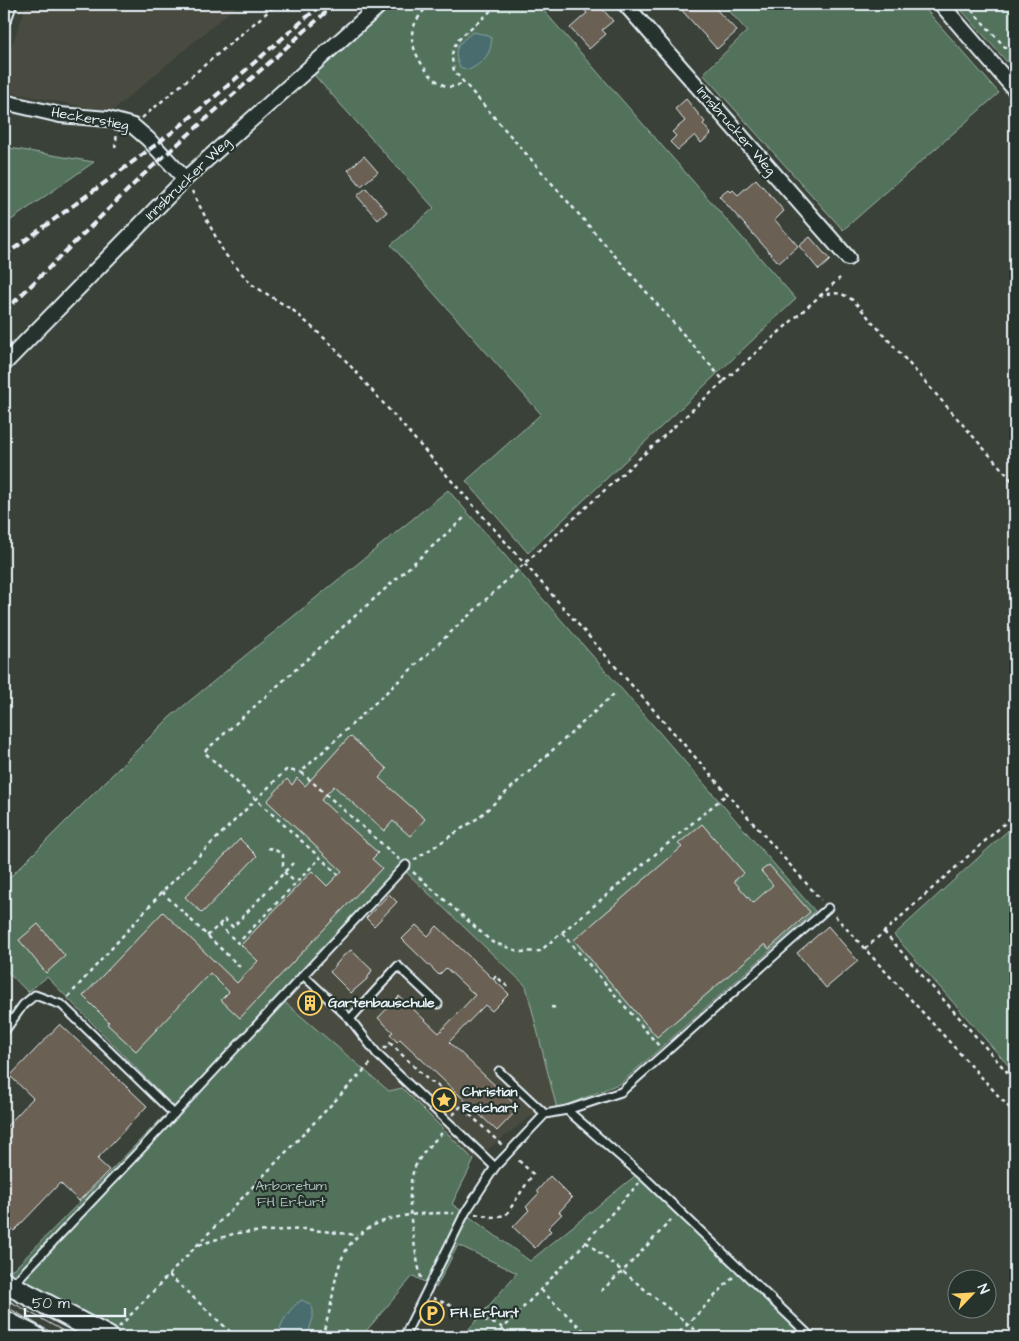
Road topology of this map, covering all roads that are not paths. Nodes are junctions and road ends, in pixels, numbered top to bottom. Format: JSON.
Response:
{"nodes":[{"id":1,"x":9,"y":4,"type":"edge"},
{"id":2,"x":381,"y":4,"type":"edge"},
{"id":3,"x":625,"y":4,"type":"edge"},
{"id":4,"x":941,"y":4,"type":"edge"},
{"id":5,"x":4,"y":18,"type":"edge"},
{"id":6,"x":1015,"y":90,"type":"edge"},
{"id":7,"x":4,"y":102,"type":"edge"},
{"id":8,"x":185,"y":179,"type":"junction"},
{"id":9,"x":848,"y":258,"type":"dead end"},
{"id":10,"x":4,"y":364,"type":"edge"},
{"id":11,"x":406,"y":865,"type":"road end"},
{"id":12,"x":828,"y":908,"type":"road end"},
{"id":13,"x":303,"y":975,"type":"junction"},
{"id":14,"x":438,"y":1004,"type":"dead end"},
{"id":15,"x":350,"y":1019,"type":"junction"},
{"id":16,"x":4,"y":1032,"type":"edge"},
{"id":17,"x":499,"y":1071,"type":"dead end"},
{"id":18,"x":567,"y":1110,"type":"junction"},
{"id":19,"x":174,"y":1114,"type":"junction"},
{"id":20,"x":544,"y":1114,"type":"junction"},
{"id":21,"x":495,"y":1167,"type":"junction"},
{"id":22,"x":9,"y":1284,"type":"edge"},
{"id":23,"x":4,"y":1321,"type":"edge"},
{"id":24,"x":112,"y":1334,"type":"edge"},
{"id":25,"x":35,"y":1337,"type":"edge"},
{"id":26,"x":404,"y":1337,"type":"edge"},
{"id":27,"x":811,"y":1337,"type":"edge"}],
"edges":[{"from":1,"to":5,"type":"street"},
{"from":2,"to":8,"type":"street","name":"Innsbrucker Weg"},
{"from":3,"to":9,"type":"street","name":"Innsbrucker Weg"},
{"from":4,"to":6,"type":"street"},
{"from":7,"to":8,"type":"street","name":"Heckerstieg"},
{"from":8,"to":10,"type":"street","name":"Innsbrucker Weg"},
{"from":11,"to":13,"type":"lane"},
{"from":12,"to":18,"type":"lane"},
{"from":13,"to":15,"type":"lane"},
{"from":13,"to":19,"type":"lane"},
{"from":14,"to":15,"type":"lane"},
{"from":15,"to":21,"type":"lane"},
{"from":16,"to":19,"type":"lane"},
{"from":17,"to":20,"type":"lane"},
{"from":18,"to":20,"type":"lane"},
{"from":18,"to":27,"type":"lane"},
{"from":19,"to":22,"type":"lane"},
{"from":20,"to":21,"type":"lane"},
{"from":21,"to":26,"type":"lane"},
{"from":22,"to":24,"type":"main road"},
{"from":23,"to":25,"type":"main road"}]}
